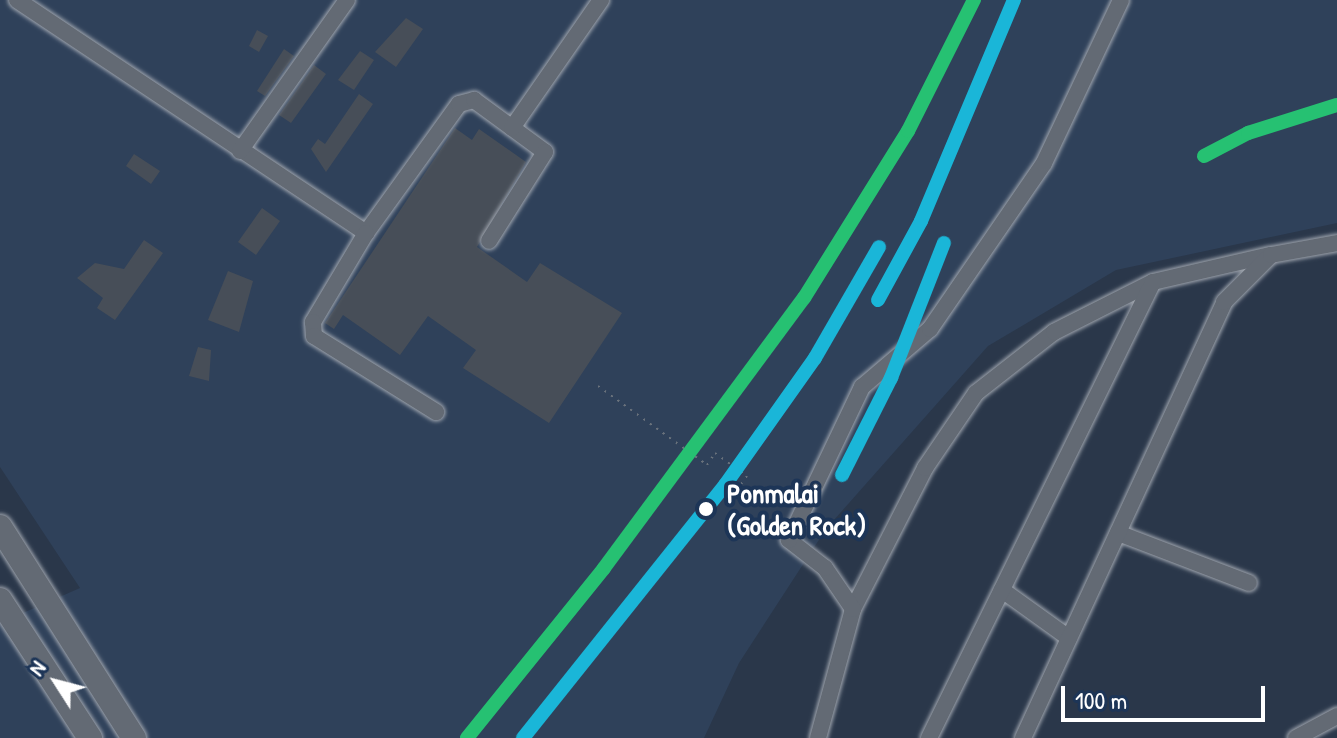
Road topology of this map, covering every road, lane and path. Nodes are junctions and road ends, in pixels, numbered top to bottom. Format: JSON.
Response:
{"nodes":[{"id":1,"x":17,"y":0,"type":"edge"},
{"id":2,"x":347,"y":0,"type":"edge"},
{"id":3,"x":601,"y":0,"type":"edge"},
{"id":4,"x":1121,"y":0,"type":"edge"},
{"id":5,"x":512,"y":128,"type":"junction"},
{"id":6,"x":240,"y":151,"type":"junction"},
{"id":7,"x":366,"y":233,"type":"junction"},
{"id":8,"x":489,"y":241,"type":"dead end"},
{"id":9,"x":1337,"y":243,"type":"edge"},
{"id":10,"x":1271,"y":255,"type":"junction"},
{"id":11,"x":1153,"y":282,"type":"junction"},
{"id":12,"x":598,"y":386,"type":"dead end"},
{"id":13,"x":436,"y":412,"type":"dead end"},
{"id":14,"x":770,"y":509,"type":"dead end"},
{"id":15,"x":0,"y":527,"type":"edge"},
{"id":16,"x":1118,"y":533,"type":"junction"},
{"id":17,"x":1249,"y":583,"type":"dead end"},
{"id":18,"x":1002,"y":590,"type":"junction"},
{"id":19,"x":0,"y":600,"type":"edge"},
{"id":20,"x":853,"y":609,"type":"junction"},
{"id":21,"x":1069,"y":638,"type":"junction"},
{"id":22,"x":1337,"y":716,"type":"edge"},
{"id":23,"x":90,"y":738,"type":"edge"},
{"id":24,"x":134,"y":738,"type":"edge"},
{"id":25,"x":818,"y":738,"type":"edge"},
{"id":26,"x":929,"y":738,"type":"edge"},
{"id":27,"x":1023,"y":738,"type":"edge"},
{"id":28,"x":1296,"y":738,"type":"edge"}],
"edges":[{"from":1,"to":6,"type":"street"},
{"from":2,"to":6,"type":"street"},
{"from":3,"to":5,"type":"street"},
{"from":4,"to":20,"type":"street"},
{"from":5,"to":7,"type":"street"},
{"from":5,"to":8,"type":"street"},
{"from":6,"to":7,"type":"street"},
{"from":7,"to":13,"type":"street"},
{"from":9,"to":10,"type":"street"},
{"from":10,"to":11,"type":"street"},
{"from":10,"to":16,"type":"street"},
{"from":11,"to":18,"type":"street"},
{"from":11,"to":20,"type":"street"},
{"from":12,"to":14,"type":"path"},
{"from":15,"to":24,"type":"highway"},
{"from":16,"to":17,"type":"street"},
{"from":16,"to":21,"type":"street"},
{"from":18,"to":21,"type":"street"},
{"from":18,"to":26,"type":"street"},
{"from":19,"to":23,"type":"highway"},
{"from":20,"to":25,"type":"street"},
{"from":21,"to":27,"type":"street"},
{"from":22,"to":28,"type":"street"}]}
